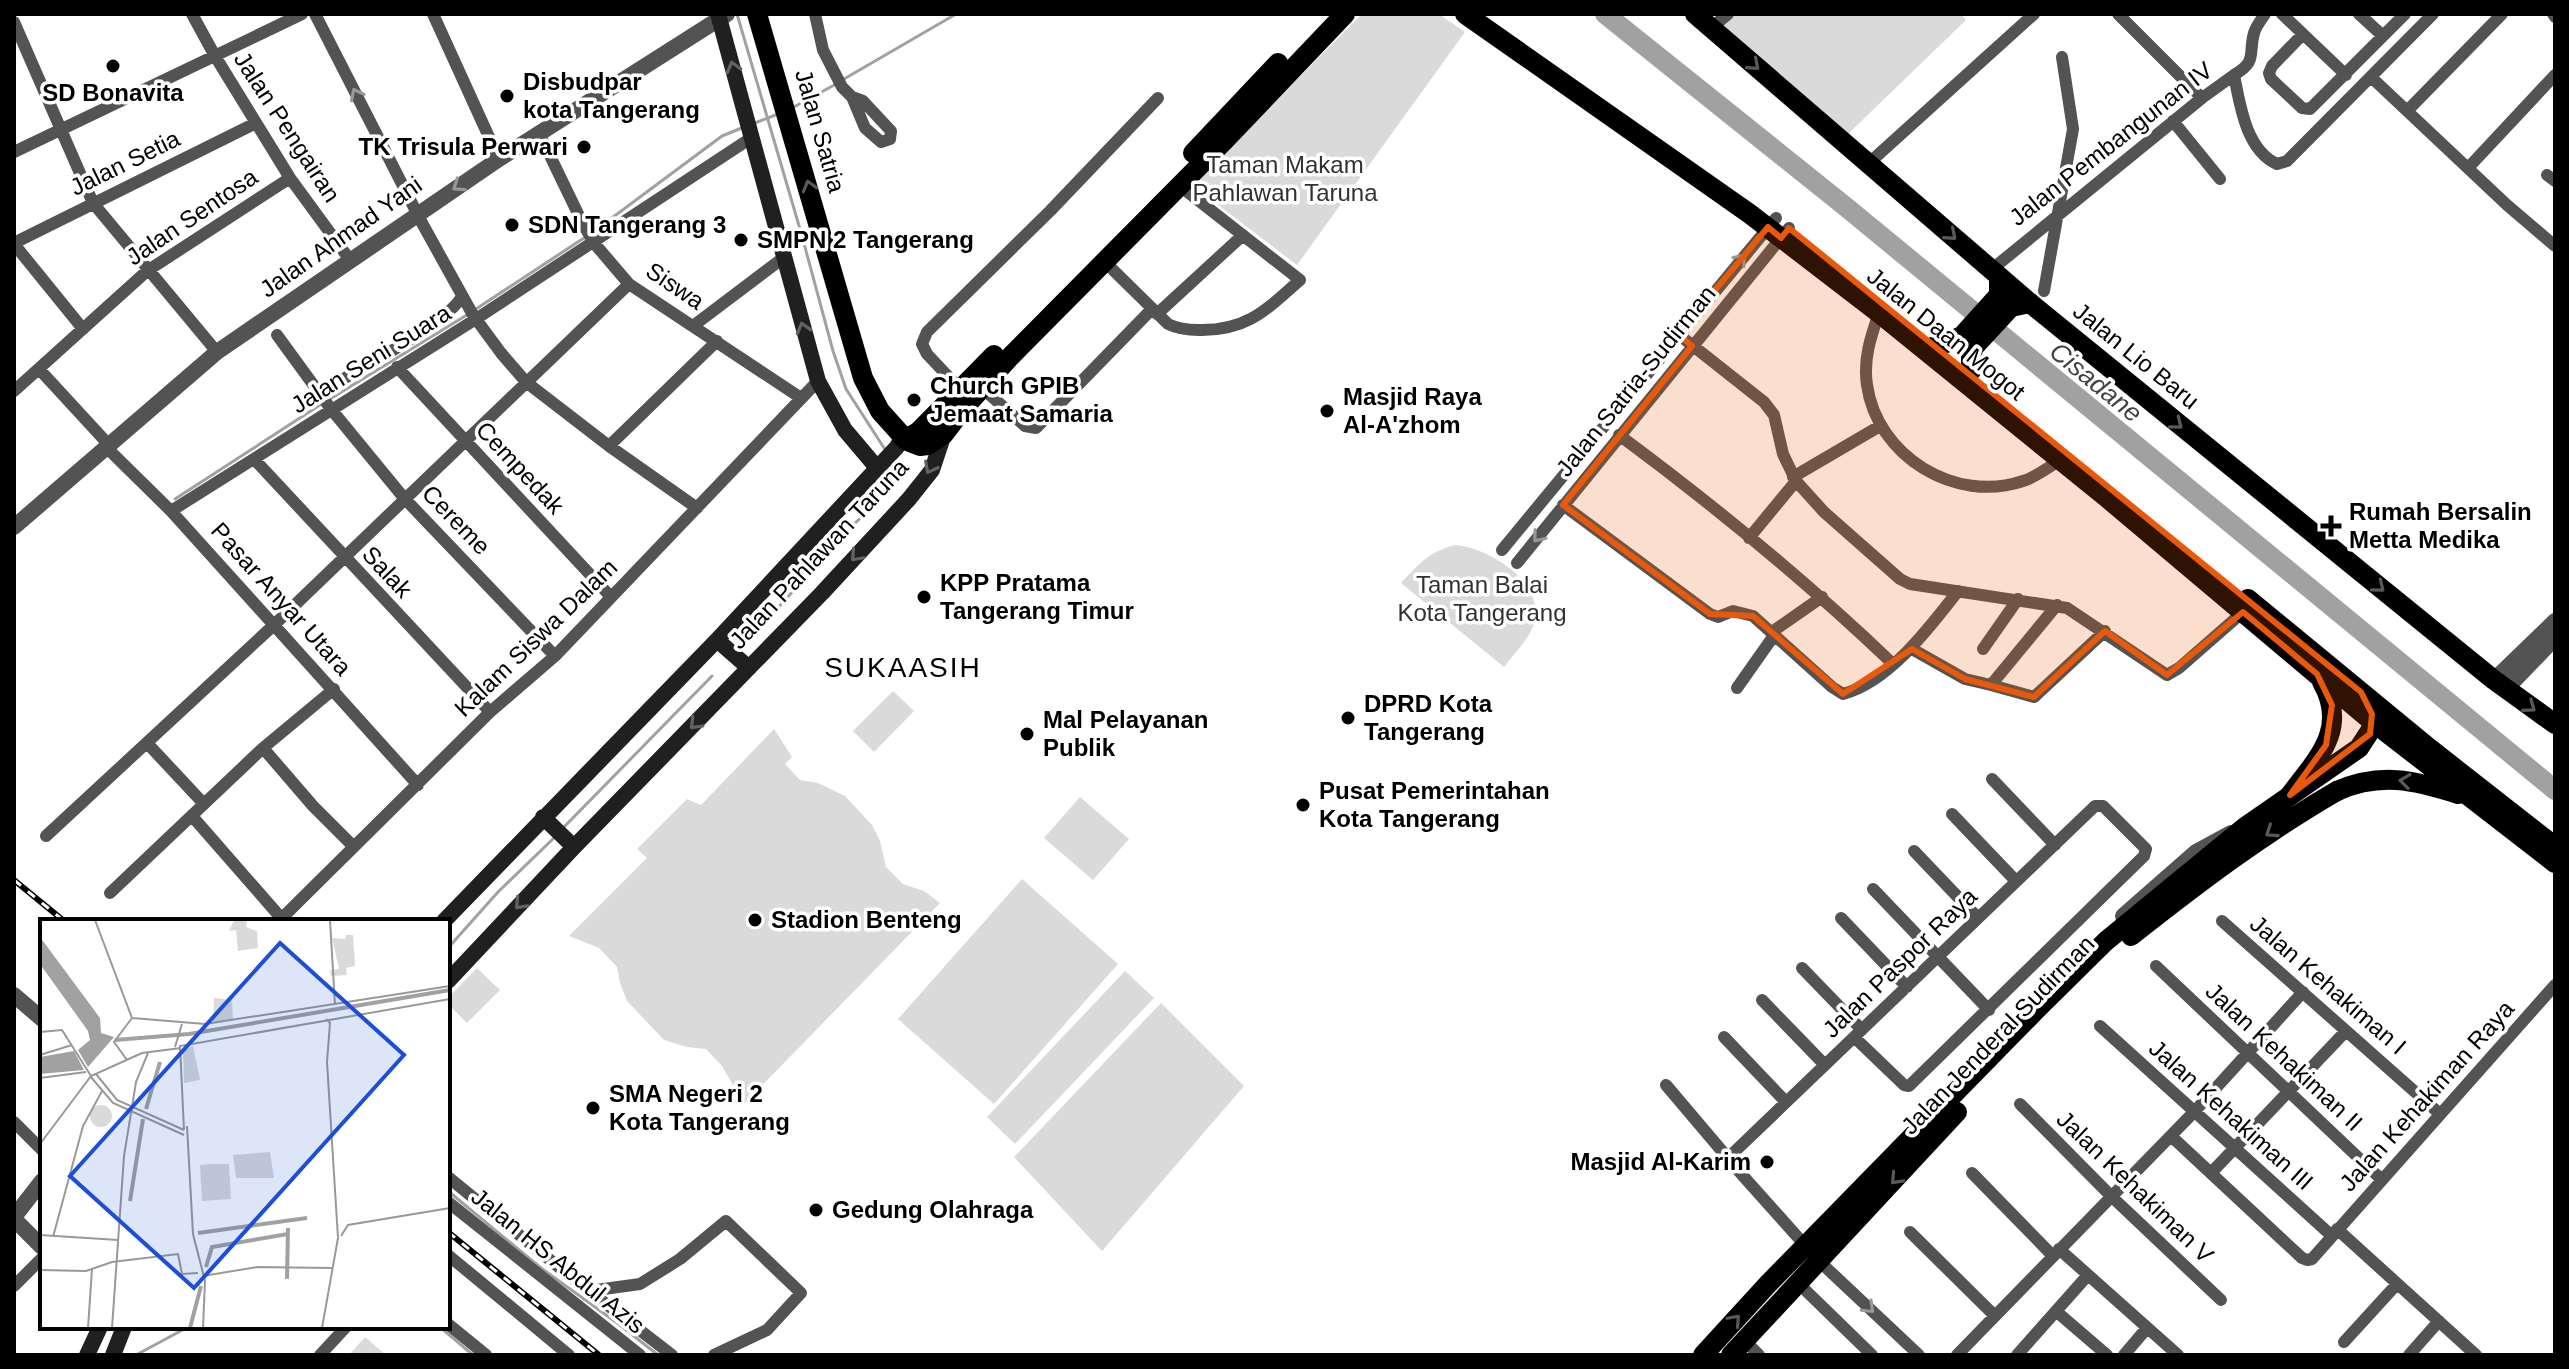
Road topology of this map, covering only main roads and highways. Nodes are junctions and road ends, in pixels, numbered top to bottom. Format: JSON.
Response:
{"nodes":[{"id":1,"x":757,"y":14,"type":"edge"},
{"id":2,"x":1326,"y":14,"type":"edge"},
{"id":3,"x":1345,"y":14,"type":"edge"},
{"id":4,"x":1465,"y":14,"type":"edge"},
{"id":5,"x":1487,"y":14,"type":"edge"},
{"id":6,"x":1695,"y":14,"type":"edge"},
{"id":7,"x":722,"y":16,"type":"edge"},
{"id":8,"x":1778,"y":228,"type":"junction"},
{"id":9,"x":2012,"y":290,"type":"junction"},
{"id":10,"x":1968,"y":342,"type":"junction"},
{"id":11,"x":1937,"y":344,"type":"junction"},
{"id":12,"x":1971,"y":371,"type":"junction"},
{"id":13,"x":944,"y":434,"type":"junction"},
{"id":14,"x":900,"y":442,"type":"junction"},
{"id":15,"x":880,"y":466,"type":"junction"},
{"id":16,"x":2239,"y":602,"type":"junction"},
{"id":17,"x":717,"y":640,"type":"junction"},
{"id":18,"x":749,"y":668,"type":"junction"},
{"id":19,"x":2317,"y":674,"type":"junction"},
{"id":20,"x":2361,"y":692,"type":"junction"},
{"id":21,"x":2373,"y":722,"type":"junction"},
{"id":22,"x":2555,"y":724,"type":"edge"},
{"id":23,"x":2290,"y":795,"type":"junction"},
{"id":24,"x":2473,"y":799,"type":"junction"},
{"id":25,"x":546,"y":820,"type":"junction"},
{"id":26,"x":570,"y":844,"type":"junction"},
{"id":27,"x":2555,"y":846,"type":"edge"},
{"id":28,"x":2555,"y":863,"type":"edge"},
{"id":29,"x":446,"y":919,"type":"edge"},
{"id":30,"x":450,"y":972,"type":"edge"},
{"id":31,"x":1812,"y":1253,"type":"junction"},
{"id":32,"x":99,"y":1329,"type":"edge"},
{"id":33,"x":123,"y":1329,"type":"edge"},
{"id":34,"x":1745,"y":1350,"type":"edge"},
{"id":35,"x":115,"y":1354,"type":"edge"},
{"id":36,"x":87,"y":1355,"type":"edge"},
{"id":37,"x":1703,"y":1355,"type":"edge"}],
"edges":[{"from":14,"to":1,"type":"main road","name":"Jalan Satria","one_way":true},
{"from":2,"to":14,"type":"main road","name":"Jalan Pahlawan Taruna"},
{"from":3,"to":13,"type":"main road","name":"Jalan Pahlawan Taruna"},
{"from":4,"to":8,"type":"main road","name":"Jalan Daan Mogot"},
{"from":5,"to":8,"type":"main road","name":"Jalan Daan Mogot"},
{"from":6,"to":9,"type":"main road","name":"Jalan Lio Baru","one_way":true},
{"from":15,"to":7,"type":"main road","one_way":true},
{"from":8,"to":11,"type":"main road","name":"Jalan Daan Mogot"},
{"from":8,"to":16,"type":"main road","name":"Jalan Daan Mogot"},
{"from":9,"to":10,"type":"main road"},
{"from":9,"to":22,"type":"main road","name":"Jalan Lio Baru","one_way":true},
{"from":10,"to":11,"type":"main road"},
{"from":10,"to":12,"type":"main road"},
{"from":11,"to":12,"type":"main road","name":"Jalan Daan Mogot"},
{"from":12,"to":16,"type":"main road","name":"Jalan Daan Mogot"},
{"from":13,"to":14,"type":"main road"},
{"from":13,"to":18,"type":"main road","name":"Jalan Pahlawan Taruna","one_way":true},
{"from":14,"to":15,"type":"main road","name":"Jalan Pahlawan Taruna"},
{"from":15,"to":17,"type":"main road","name":"Jalan Pahlawan Taruna"},
{"from":16,"to":19,"type":"main road","name":"Jalan Daan Mogot"},
{"from":16,"to":20,"type":"main road","name":"Jalan Daan Mogot"},
{"from":17,"to":18,"type":"main road"},
{"from":17,"to":25,"type":"main road","name":"Jalan Pahlawan Taruna"},
{"from":18,"to":26,"type":"main road","name":"Jalan Pahlawan Taruna","one_way":true},
{"from":19,"to":21,"type":"main road","name":"Jalan Daan Mogot"},
{"from":19,"to":23,"type":"main road"},
{"from":20,"to":21,"type":"main road","name":"Jalan Daan Mogot"},
{"from":20,"to":27,"type":"main road","name":"Jalan Daan Mogot"},
{"from":21,"to":23,"type":"main road","name":"Jalan Jenderal Sudirman"},
{"from":21,"to":24,"type":"main road","name":"Jalan Daan Mogot"},
{"from":23,"to":31,"type":"main road","name":"Jalan Jenderal Sudirman"},
{"from":24,"to":28,"type":"main road","name":"Jalan Daan Mogot"},
{"from":24,"to":31,"type":"main road","name":"Jalan Jenderal Sudirman","one_way":true},
{"from":25,"to":26,"type":"main road"},
{"from":25,"to":29,"type":"main road","name":"Jalan Pahlawan Taruna"},
{"from":26,"to":30,"type":"main road","name":"Jalan Pahlawan Taruna","one_way":true},
{"from":31,"to":34,"type":"main road","name":"Jalan Jenderal Sudirman"},
{"from":37,"to":31,"type":"main road","name":"Jalan Jenderal Sudirman","one_way":true},
{"from":32,"to":36,"type":"main road"},
{"from":33,"to":35,"type":"main road"}]}
